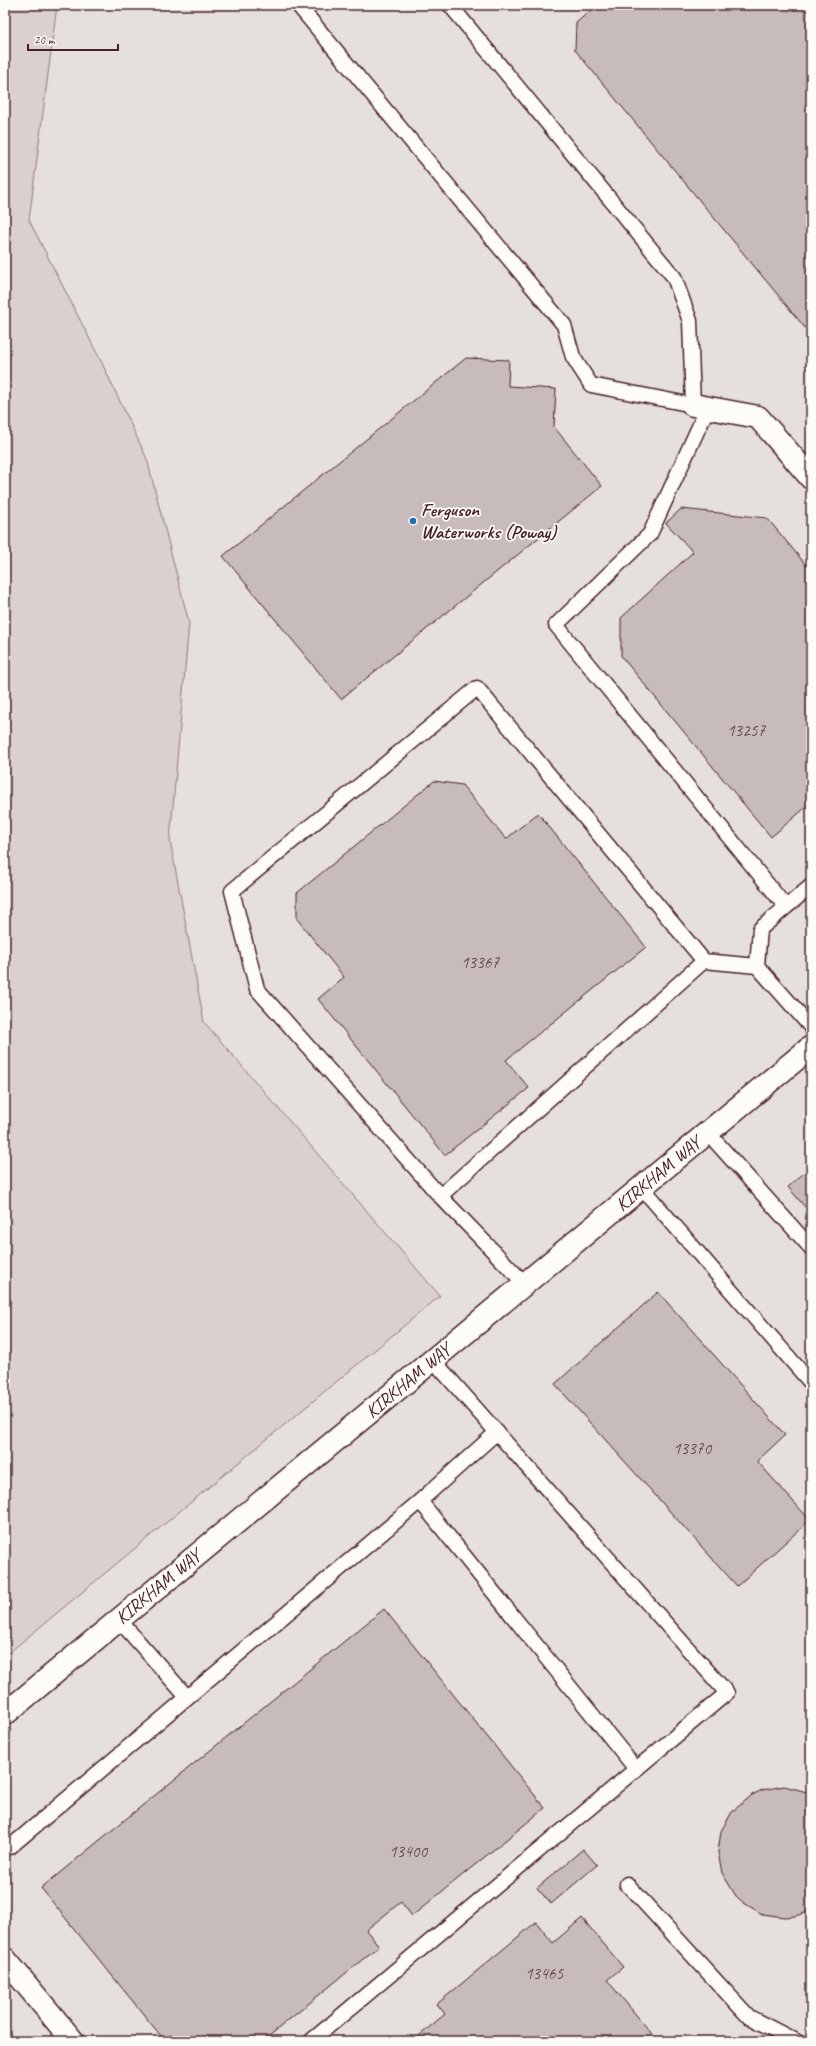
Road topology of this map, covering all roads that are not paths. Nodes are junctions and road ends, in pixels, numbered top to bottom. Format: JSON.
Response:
{"nodes":[{"id":1,"x":298,"y":5,"type":"edge"},
{"id":2,"x":450,"y":5,"type":"edge"},
{"id":3,"x":700,"y":406,"type":"junction"},
{"id":4,"x":811,"y":478,"type":"edge"},
{"id":5,"x":811,"y":886,"type":"edge"},
{"id":6,"x":786,"y":907,"type":"junction"},
{"id":7,"x":704,"y":961,"type":"junction"},
{"id":8,"x":757,"y":966,"type":"junction"},
{"id":9,"x":811,"y":1027,"type":"edge"},
{"id":10,"x":811,"y":1047,"type":"edge"},
{"id":11,"x":708,"y":1133,"type":"junction"},
{"id":12,"x":642,"y":1188,"type":"junction"},
{"id":13,"x":440,"y":1196,"type":"junction"},
{"id":14,"x":811,"y":1248,"type":"edge"},
{"id":15,"x":526,"y":1284,"type":"junction"},
{"id":16,"x":433,"y":1360,"type":"junction"},
{"id":17,"x":811,"y":1383,"type":"edge"},
{"id":18,"x":496,"y":1432,"type":"junction"},
{"id":19,"x":420,"y":1501,"type":"junction"},
{"id":20,"x":119,"y":1620,"type":"junction"},
{"id":21,"x":187,"y":1697,"type":"junction"},
{"id":22,"x":5,"y":1714,"type":"edge"},
{"id":23,"x":636,"y":1769,"type":"junction"},
{"id":24,"x":10,"y":1847,"type":"dead end"},
{"id":25,"x":627,"y":1884,"type":"dead end"},
{"id":26,"x":5,"y":1959,"type":"edge"},
{"id":27,"x":73,"y":2041,"type":"edge"},
{"id":28,"x":311,"y":2041,"type":"edge"},
{"id":29,"x":796,"y":2041,"type":"edge"}],
"edges":[{"from":1,"to":3,"type":"lane"},
{"from":2,"to":3,"type":"lane"},
{"from":3,"to":4,"type":"main road"},
{"from":3,"to":6,"type":"lane"},
{"from":5,"to":6,"type":"lane"},
{"from":6,"to":8,"type":"lane"},
{"from":7,"to":8,"type":"lane"},
{"from":7,"to":13,"type":"lane"},
{"from":7,"to":13,"type":"lane"},
{"from":8,"to":9,"type":"lane"},
{"from":10,"to":11,"type":"main road","name":"KIRKHAM WAY"},
{"from":11,"to":12,"type":"main road","name":"KIRKHAM WAY"},
{"from":11,"to":14,"type":"lane"},
{"from":12,"to":15,"type":"main road","name":"KIRKHAM WAY"},
{"from":12,"to":17,"type":"lane"},
{"from":13,"to":15,"type":"lane"},
{"from":15,"to":16,"type":"main road","name":"KIRKHAM WAY"},
{"from":16,"to":18,"type":"lane"},
{"from":16,"to":20,"type":"main road","name":"KIRKHAM WAY"},
{"from":18,"to":19,"type":"lane"},
{"from":18,"to":23,"type":"lane"},
{"from":19,"to":21,"type":"lane"},
{"from":19,"to":23,"type":"lane"},
{"from":20,"to":21,"type":"lane"},
{"from":20,"to":22,"type":"main road","name":"KIRKHAM WAY"},
{"from":21,"to":24,"type":"lane"},
{"from":23,"to":28,"type":"lane"},
{"from":25,"to":29,"type":"lane"},
{"from":26,"to":27,"type":"main road"}]}
